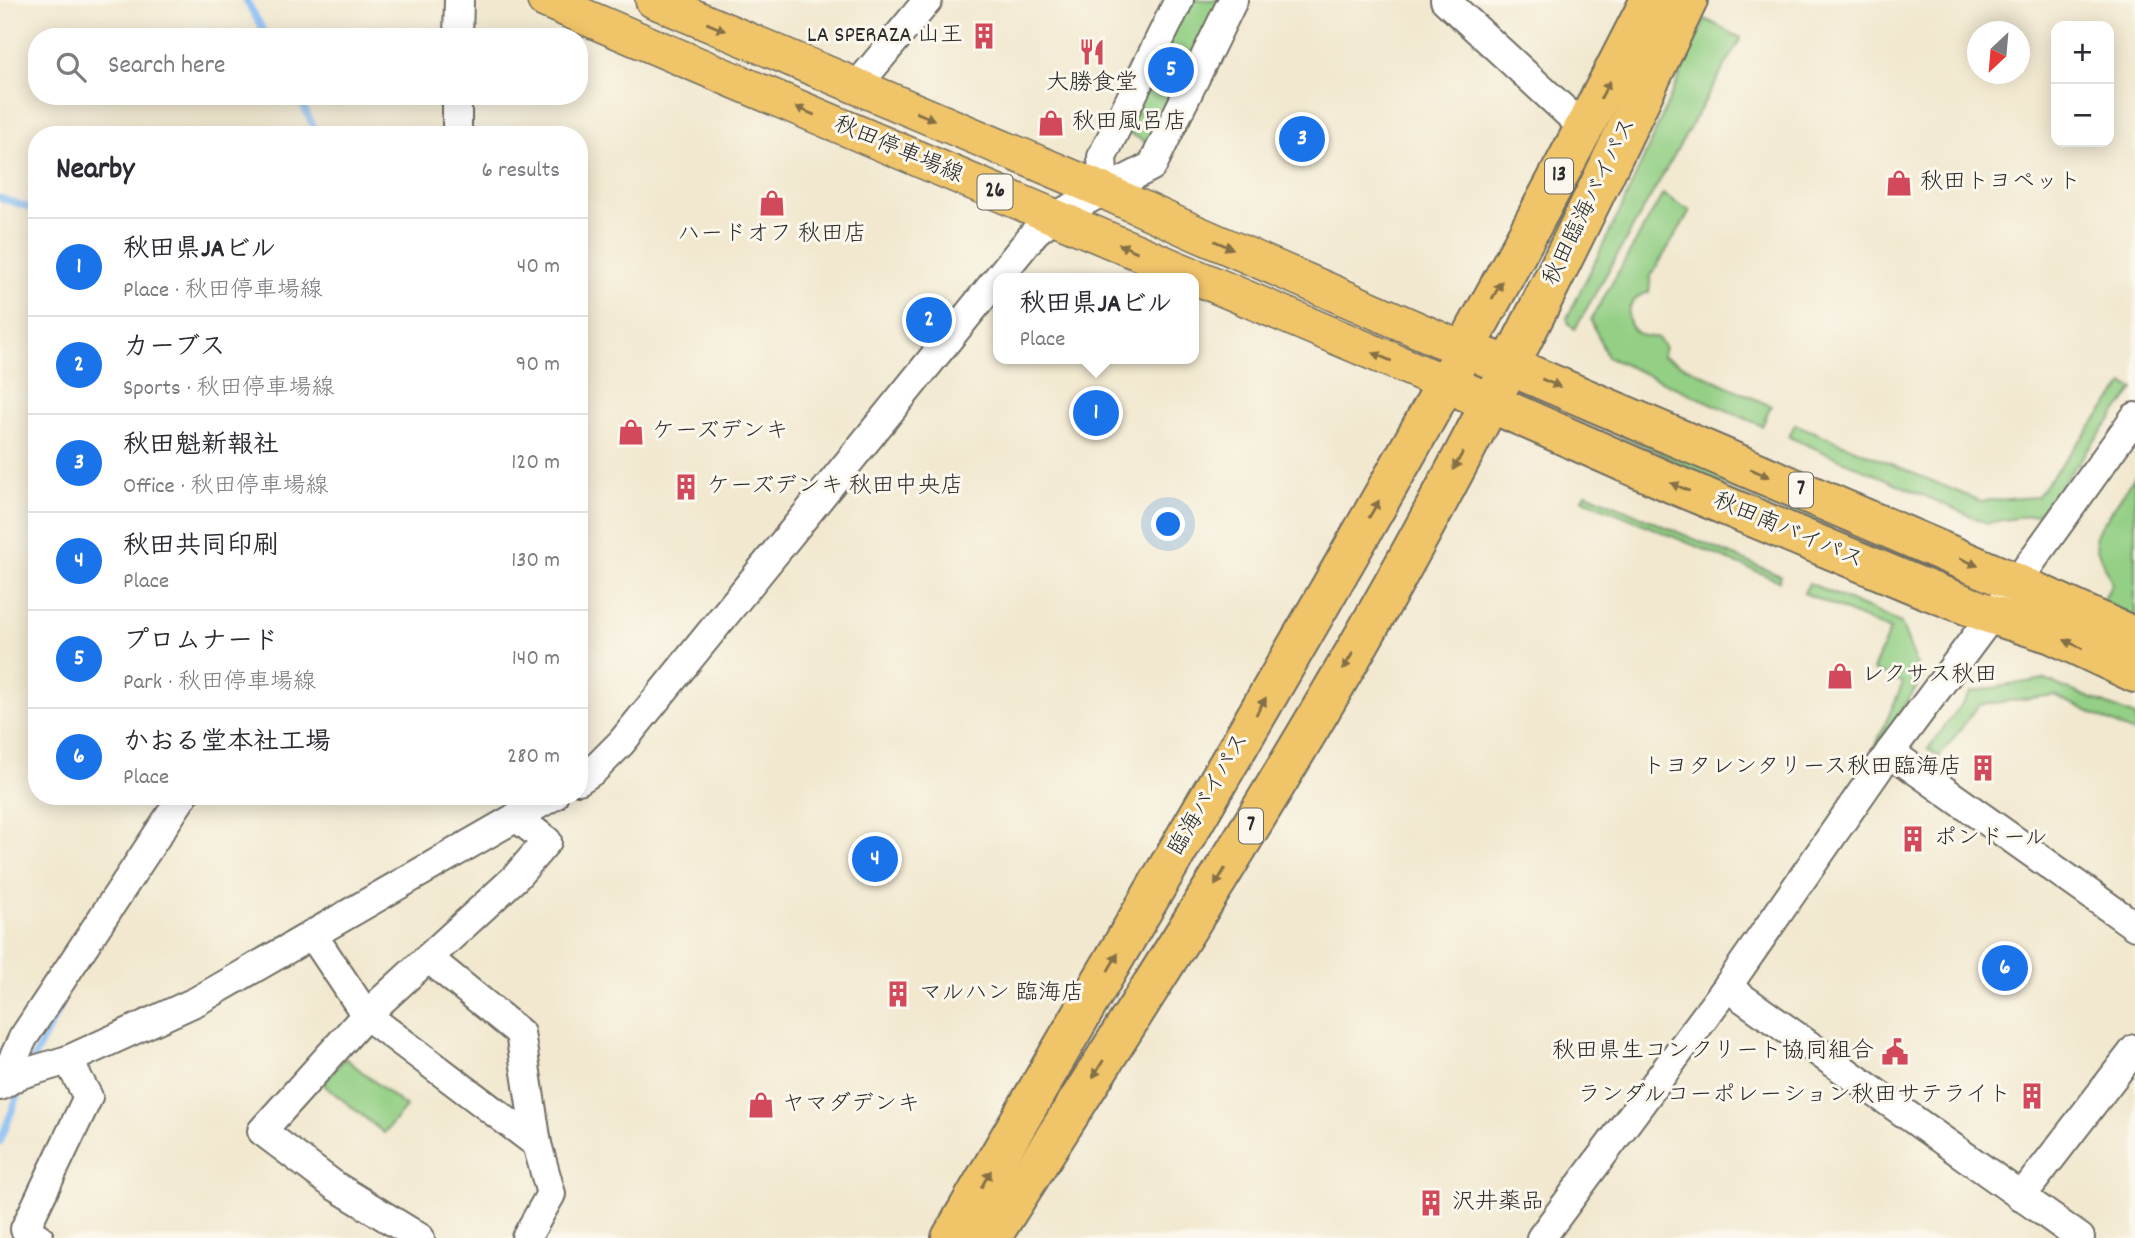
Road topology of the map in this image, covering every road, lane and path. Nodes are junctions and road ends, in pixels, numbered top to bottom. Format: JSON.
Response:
{"nodes":[{"id":1,"x":459,"y":0,"type":"edge"},
{"id":2,"x":545,"y":0,"type":"edge"},
{"id":3,"x":653,"y":0,"type":"edge"},
{"id":4,"x":928,"y":0,"type":"edge"},
{"id":5,"x":1179,"y":0,"type":"edge"},
{"id":6,"x":1233,"y":0,"type":"edge"},
{"id":7,"x":1445,"y":0,"type":"edge"},
{"id":8,"x":1650,"y":0,"type":"edge"},
{"id":9,"x":1688,"y":0,"type":"edge"},
{"id":10,"x":458,"y":28,"type":"edge"},
{"id":11,"x":856,"y":88,"type":"junction"},
{"id":12,"x":457,"y":105,"type":"edge"},
{"id":13,"x":457,"y":126,"type":"edge"},
{"id":14,"x":1585,"y":129,"type":"junction"},
{"id":15,"x":1104,"y":191,"type":"junction"},
{"id":16,"x":1055,"y":217,"type":"junction"},
{"id":17,"x":1002,"y":273,"type":"edge"},
{"id":18,"x":1187,"y":273,"type":"edge"},
{"id":19,"x":1199,"y":278,"type":"edge"},
{"id":20,"x":993,"y":284,"type":"edge"},
{"id":21,"x":1464,"y":350,"type":"junction"},
{"id":22,"x":1510,"y":366,"type":"junction"},
{"id":23,"x":1445,"y":383,"type":"junction"},
{"id":24,"x":1491,"y":401,"type":"junction"},
{"id":25,"x":2135,"y":417,"type":"edge"},
{"id":26,"x":2017,"y":583,"type":"junction"},
{"id":27,"x":1992,"y":615,"type":"junction"},
{"id":28,"x":2135,"y":637,"type":"edge"},
{"id":29,"x":2135,"y":673,"type":"edge"},
{"id":30,"x":1890,"y":752,"type":"junction"},
{"id":31,"x":588,"y":774,"type":"edge"},
{"id":32,"x":177,"y":805,"type":"edge"},
{"id":33,"x":537,"y":805,"type":"edge"},
{"id":34,"x":516,"y":817,"type":"junction"},
{"id":35,"x":2135,"y":926,"type":"edge"},
{"id":36,"x":312,"y":934,"type":"junction"},
{"id":37,"x":428,"y":958,"type":"junction"},
{"id":38,"x":1727,"y":986,"type":"junction"},
{"id":39,"x":366,"y":1015,"type":"junction"},
{"id":40,"x":2135,"y":1049,"type":"edge"},
{"id":41,"x":26,"y":1075,"type":"edge"},
{"id":42,"x":537,"y":1144,"type":"junction"},
{"id":43,"x":2021,"y":1197,"type":"junction"},
{"id":44,"x":40,"y":1238,"type":"edge"},
{"id":45,"x":420,"y":1238,"type":"edge"},
{"id":46,"x":526,"y":1238,"type":"edge"},
{"id":47,"x":951,"y":1238,"type":"edge"},
{"id":48,"x":991,"y":1238,"type":"edge"},
{"id":49,"x":1541,"y":1238,"type":"edge"},
{"id":50,"x":2080,"y":1238,"type":"edge"}],
"edges":[{"from":1,"to":10,"type":"street"},
{"from":16,"to":2,"type":"main road","name":"秋田停車場線","number":"26","one_way":true},
{"from":3,"to":11,"type":"main road","name":"秋田停車場線","number":"26","one_way":true},
{"from":4,"to":11,"type":"street"},
{"from":5,"to":15,"type":"street"},
{"from":6,"to":15,"type":"street"},
{"from":7,"to":14,"type":"street"},
{"from":14,"to":8,"type":"highway","name":"秋田臨海バイパス","number":"13","one_way":true},
{"from":9,"to":22,"type":"highway","name":"秋田臨海バイパス","number":"13"},
{"from":11,"to":15,"type":"main road","name":"秋田停車場線","number":"26","one_way":true},
{"from":12,"to":13,"type":"street"},
{"from":21,"to":14,"type":"highway","name":"秋田臨海バイパス","number":"13","one_way":true},
{"from":15,"to":16,"type":"street"},
{"from":15,"to":21,"type":"main road","name":"秋田停車場線","number":"26","one_way":true},
{"from":16,"to":17,"type":"street"},
{"from":18,"to":16,"type":"main road","name":"秋田停車場線","number":"26","one_way":true},
{"from":23,"to":19,"type":"main road","name":"秋田停車場線","number":"26","one_way":true},
{"from":20,"to":31,"type":"street"},
{"from":21,"to":22,"type":"highway","name":"秋田南バイパス","number":"7"},
{"from":21,"to":23,"type":"highway","name":"臨海バイパス","number":"13"},
{"from":22,"to":24,"type":"highway","name":"秋田臨海バイパス","number":"13"},
{"from":22,"to":26,"type":"highway","name":"秋田南バイパス","number":"7","one_way":true},
{"from":23,"to":24,"type":"highway","name":"秋田南バイパス","number":"7"},
{"from":47,"to":23,"type":"highway","name":"臨海バイパス","number":"7","one_way":true},
{"from":27,"to":24,"type":"highway","name":"秋田南バイパス","number":"7","one_way":true},
{"from":24,"to":48,"type":"highway","number":"7","one_way":true},
{"from":25,"to":26,"type":"street"},
{"from":26,"to":27,"type":"street"},
{"from":26,"to":28,"type":"highway","name":"秋田南バイパス","number":"7"},
{"from":29,"to":27,"type":"highway","name":"秋田南バイパス","number":"7","one_way":true},
{"from":27,"to":30,"type":"street"},
{"from":30,"to":35,"type":"street"},
{"from":30,"to":38,"type":"street"},
{"from":32,"to":41,"type":"street"},
{"from":33,"to":34,"type":"street"},
{"from":34,"to":36,"type":"street"},
{"from":34,"to":37,"type":"street"},
{"from":36,"to":39,"type":"street"},
{"from":36,"to":41,"type":"street"},
{"from":37,"to":39,"type":"street"},
{"from":37,"to":42,"type":"street"},
{"from":38,"to":43,"type":"street"},
{"from":38,"to":49,"type":"street"},
{"from":39,"to":42,"type":"street"},
{"from":39,"to":45,"type":"street"},
{"from":40,"to":43,"type":"street"},
{"from":41,"to":44,"type":"street"},
{"from":42,"to":46,"type":"street"},
{"from":43,"to":50,"type":"street"}]}
